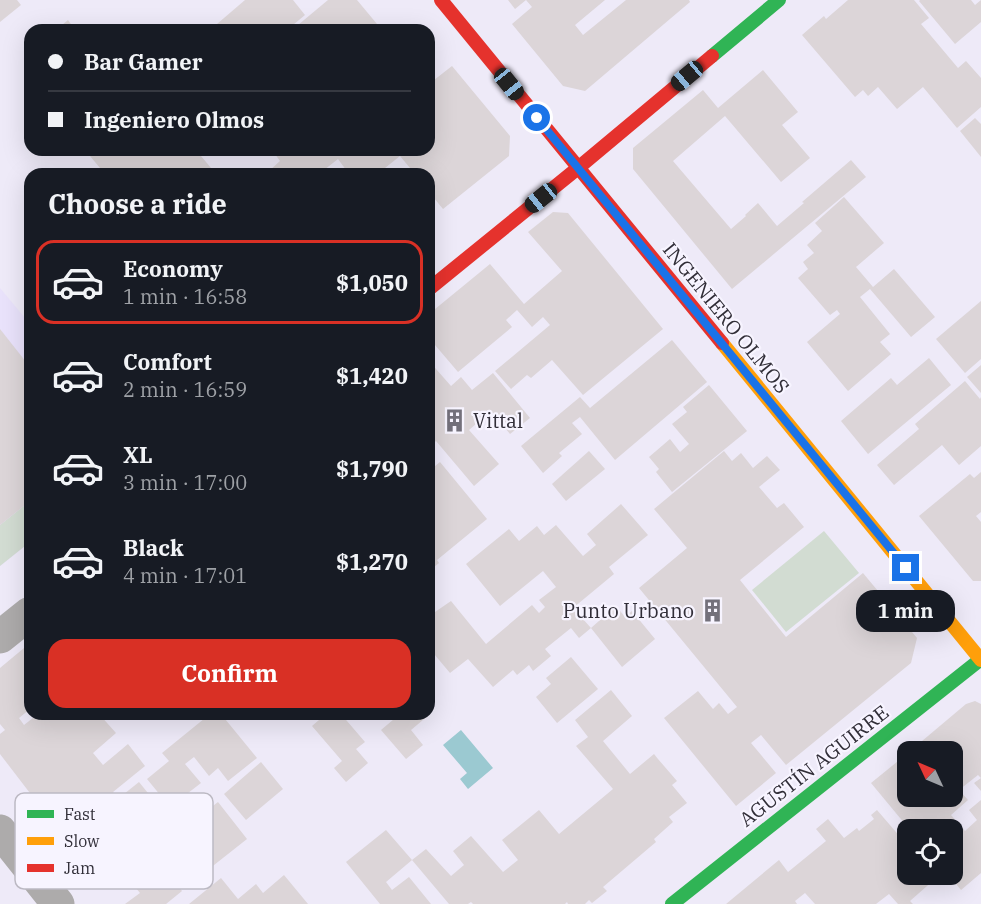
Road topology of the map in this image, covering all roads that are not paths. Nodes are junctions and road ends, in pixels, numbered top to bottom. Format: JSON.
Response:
{"nodes":[{"id":1,"x":441,"y":0,"type":"edge"},
{"id":2,"x":779,"y":0,"type":"edge"},
{"id":3,"x":578,"y":168,"type":"junction"},
{"id":4,"x":435,"y":284,"type":"edge"},
{"id":5,"x":24,"y":618,"type":"edge"},
{"id":6,"x":0,"y":637,"type":"edge"},
{"id":7,"x":981,"y":659,"type":"edge"},
{"id":8,"x":0,"y":831,"type":"edge"},
{"id":9,"x":15,"y":850,"type":"edge"},
{"id":10,"x":46,"y":889,"type":"edge"},
{"id":11,"x":58,"y":904,"type":"edge"},
{"id":12,"x":672,"y":904,"type":"edge"}],
"edges":[{"from":1,"to":3,"type":"street","name":"INGENIERO OLMOS"},
{"from":2,"to":3,"type":"street"},
{"from":3,"to":4,"type":"street"},
{"from":3,"to":7,"type":"street","name":"INGENIERO OLMOS"},
{"from":5,"to":6,"type":"street"},
{"from":7,"to":12,"type":"street","name":"AGUSTÍN AGUIRRE"},
{"from":8,"to":9,"type":"street"},
{"from":10,"to":11,"type":"street"}]}
